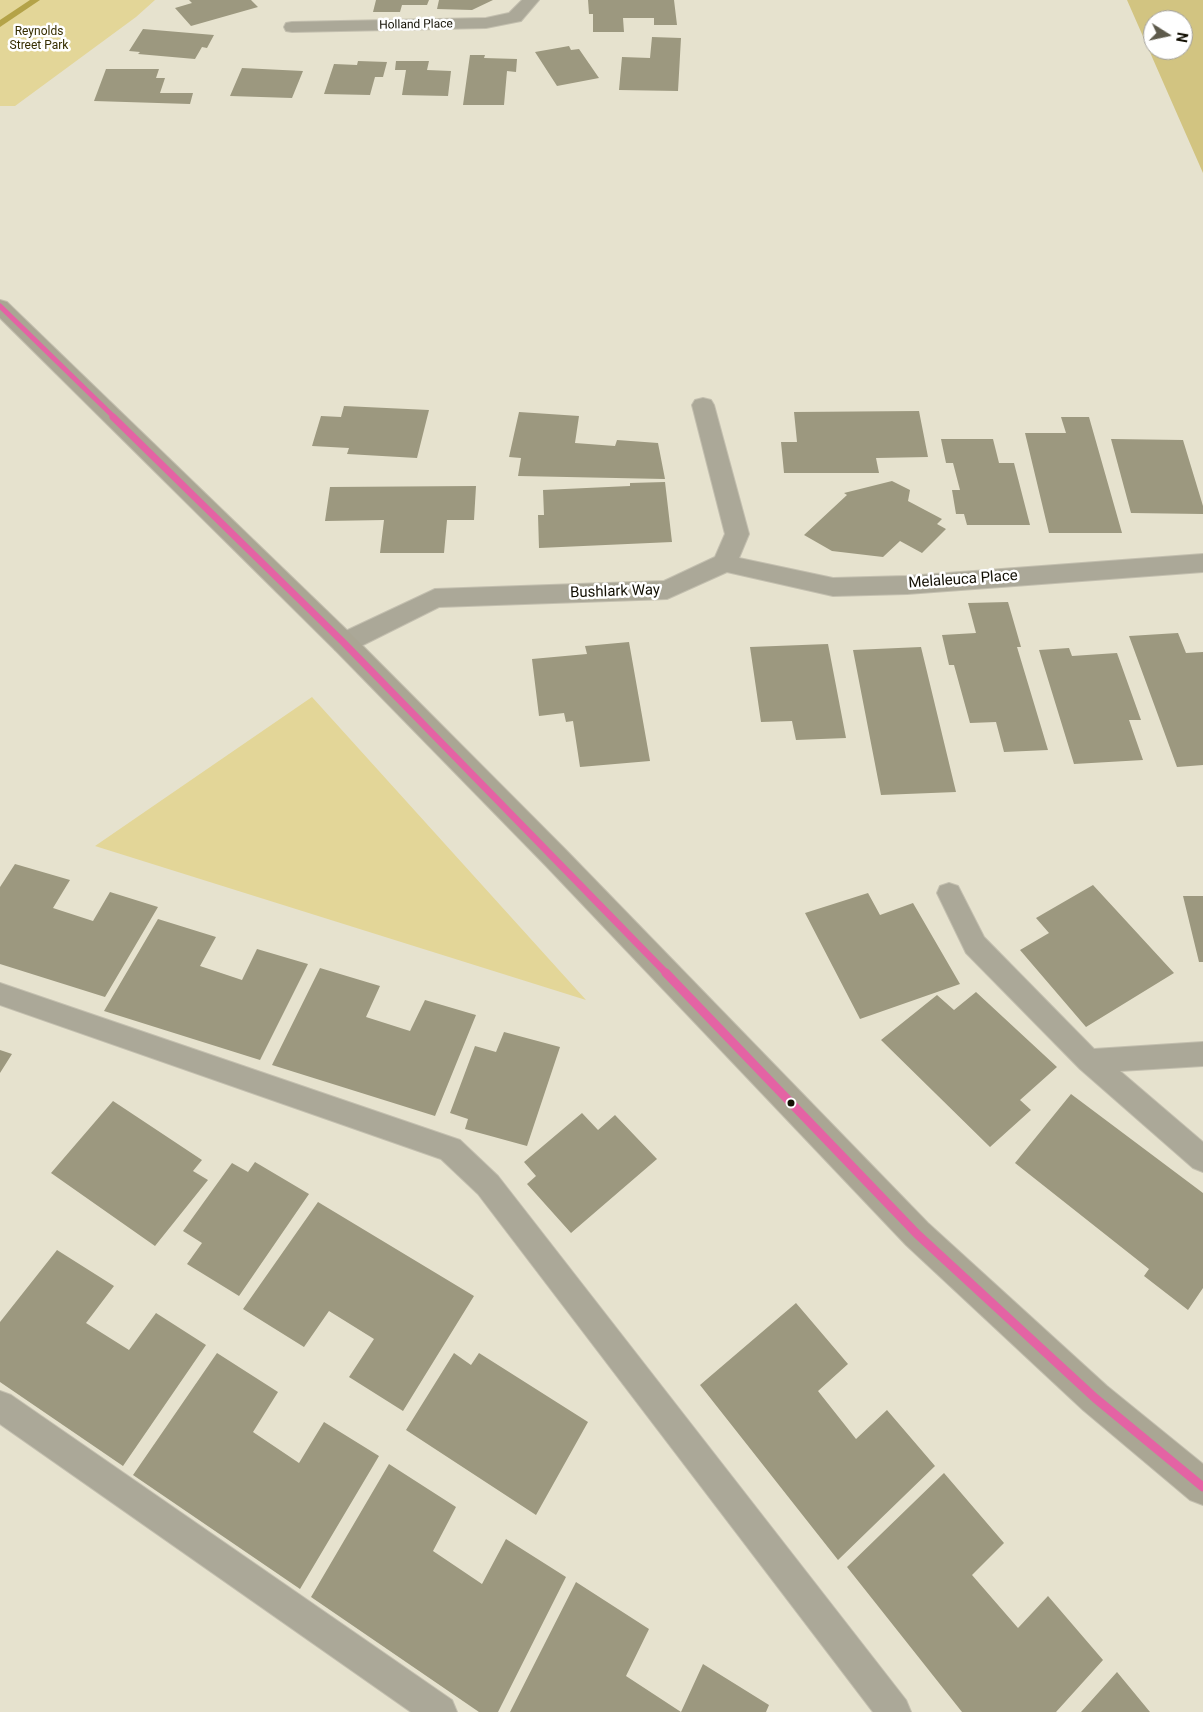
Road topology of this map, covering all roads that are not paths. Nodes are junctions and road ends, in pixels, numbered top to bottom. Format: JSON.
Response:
{"nodes":[{"id":1,"x":531,"y":0,"type":"edge"},
{"id":2,"x":292,"y":27,"type":"dead end"},
{"id":3,"x":0,"y":306,"type":"edge"},
{"id":4,"x":703,"y":405,"type":"dead end"},
{"id":5,"x":725,"y":563,"type":"junction"},
{"id":6,"x":1203,"y":563,"type":"edge"},
{"id":7,"x":344,"y":643,"type":"junction"},
{"id":8,"x":949,"y":893,"type":"dead end"},
{"id":9,"x":0,"y":994,"type":"edge"},
{"id":10,"x":1203,"y":1054,"type":"edge"},
{"id":11,"x":1089,"y":1062,"type":"junction"},
{"id":12,"x":1203,"y":1159,"type":"edge"},
{"id":13,"x":0,"y":1406,"type":"edge"},
{"id":14,"x":1203,"y":1487,"type":"edge"},
{"id":15,"x":440,"y":1712,"type":"edge"},
{"id":16,"x":894,"y":1712,"type":"edge"}],
"edges":[{"from":1,"to":2,"type":"street","name":"Holland Place"},
{"from":3,"to":7,"type":"street"},
{"from":4,"to":5,"type":"street"},
{"from":5,"to":6,"type":"street","name":"Melaleuca Place"},
{"from":5,"to":7,"type":"street","name":"Bushlark Way"},
{"from":7,"to":14,"type":"street"},
{"from":8,"to":11,"type":"lane"},
{"from":9,"to":16,"type":"lane"},
{"from":10,"to":11,"type":"lane"},
{"from":11,"to":12,"type":"lane"},
{"from":13,"to":15,"type":"lane"}]}
